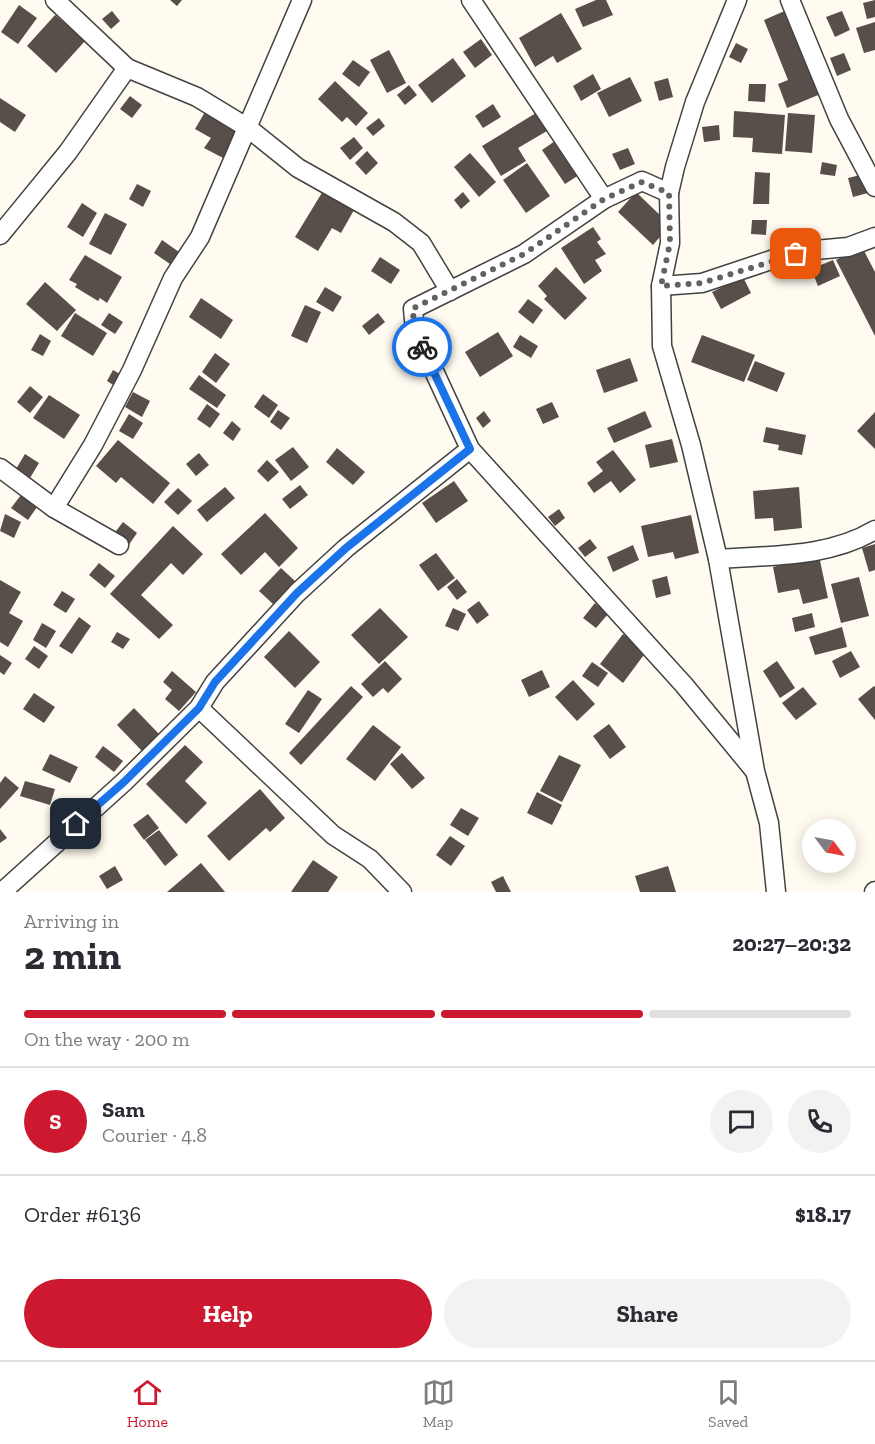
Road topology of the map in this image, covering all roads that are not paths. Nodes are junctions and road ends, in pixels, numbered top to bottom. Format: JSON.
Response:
{"nodes":[{"id":1,"x":55,"y":0,"type":"edge"},
{"id":2,"x":302,"y":0,"type":"edge"},
{"id":3,"x":471,"y":0,"type":"edge"},
{"id":4,"x":737,"y":0,"type":"edge"},
{"id":5,"x":790,"y":0,"type":"edge"},
{"id":6,"x":127,"y":68,"type":"junction"},
{"id":7,"x":248,"y":128,"type":"junction"},
{"id":8,"x":875,"y":187,"type":"edge"},
{"id":9,"x":669,"y":193,"type":"junction"},
{"id":10,"x":604,"y":199,"type":"junction"},
{"id":11,"x":0,"y":235,"type":"edge"},
{"id":12,"x":875,"y":237,"type":"edge"},
{"id":13,"x":661,"y":286,"type":"junction"},
{"id":14,"x":450,"y":291,"type":"junction"},
{"id":15,"x":470,"y":449,"type":"junction"},
{"id":16,"x":0,"y":468,"type":"edge"},
{"id":17,"x":54,"y":508,"type":"junction"},
{"id":18,"x":875,"y":530,"type":"edge"},
{"id":19,"x":119,"y":545,"type":"dead end"},
{"id":20,"x":718,"y":559,"type":"junction"},
{"id":21,"x":199,"y":708,"type":"junction"},
{"id":22,"x":755,"y":771,"type":"junction"},
{"id":23,"x":2,"y":892,"type":"edge"},
{"id":24,"x":402,"y":892,"type":"edge"},
{"id":25,"x":776,"y":892,"type":"edge"}],
"edges":[{"from":1,"to":6,"type":"street"},
{"from":2,"to":7,"type":"street"},
{"from":3,"to":10,"type":"street"},
{"from":4,"to":9,"type":"street"},
{"from":5,"to":8,"type":"street"},
{"from":6,"to":7,"type":"street"},
{"from":6,"to":11,"type":"street"},
{"from":7,"to":14,"type":"street"},
{"from":7,"to":17,"type":"street"},
{"from":9,"to":10,"type":"street"},
{"from":9,"to":13,"type":"street"},
{"from":10,"to":14,"type":"street"},
{"from":12,"to":13,"type":"street"},
{"from":13,"to":20,"type":"street"},
{"from":14,"to":15,"type":"street"},
{"from":15,"to":21,"type":"street"},
{"from":15,"to":22,"type":"street"},
{"from":16,"to":17,"type":"street"},
{"from":17,"to":19,"type":"street"},
{"from":18,"to":20,"type":"street"},
{"from":20,"to":22,"type":"street"},
{"from":21,"to":23,"type":"street"},
{"from":21,"to":24,"type":"street"},
{"from":22,"to":25,"type":"street"}]}
